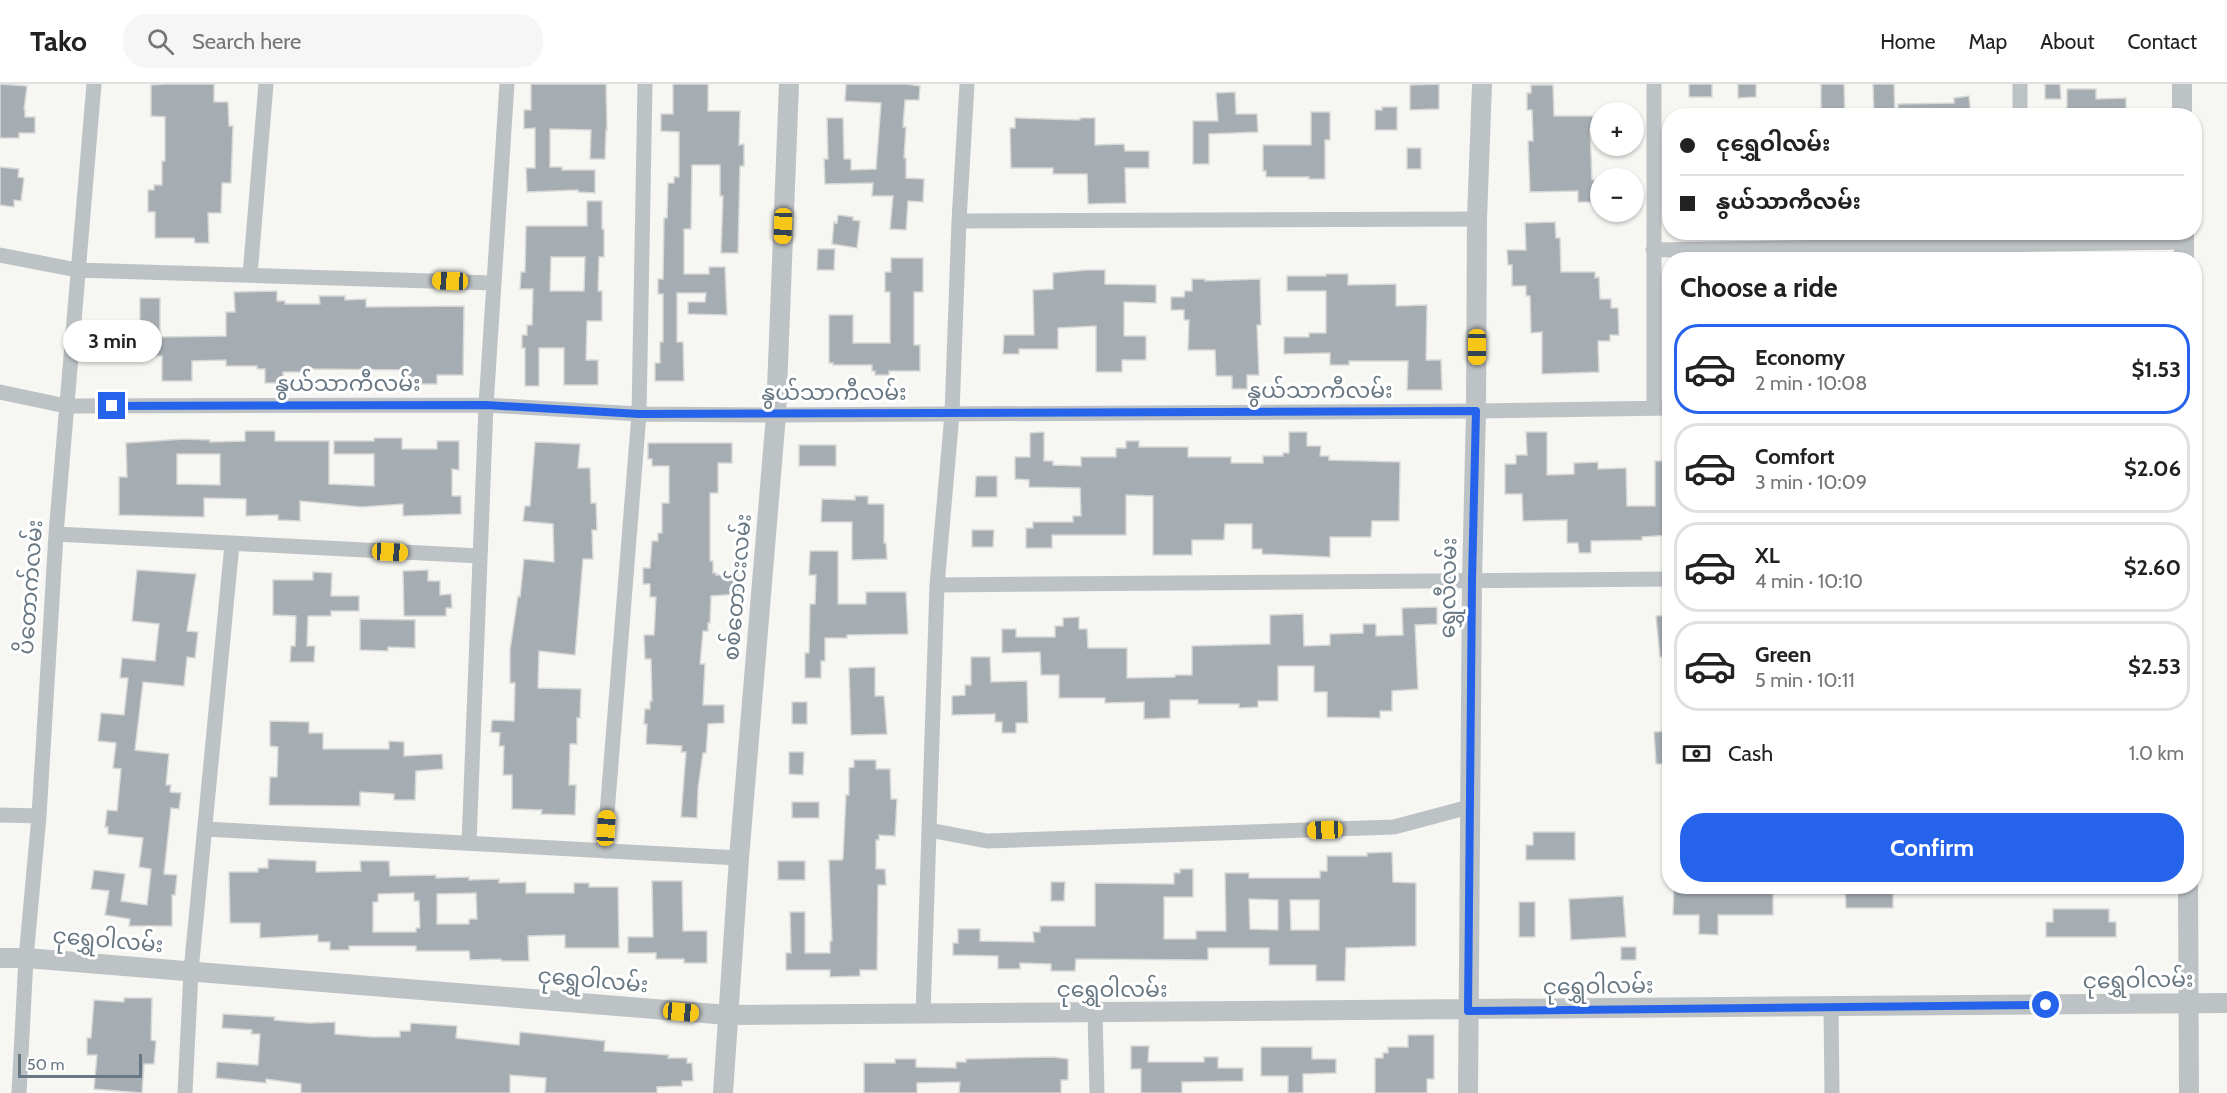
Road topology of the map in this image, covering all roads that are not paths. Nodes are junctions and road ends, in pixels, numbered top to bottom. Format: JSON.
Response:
{"nodes":[{"id":1,"x":94,"y":84,"type":"edge"},
{"id":2,"x":266,"y":84,"type":"edge"},
{"id":3,"x":507,"y":84,"type":"edge"},
{"id":4,"x":645,"y":84,"type":"edge"},
{"id":5,"x":789,"y":84,"type":"edge"},
{"id":6,"x":967,"y":84,"type":"edge"},
{"id":7,"x":1482,"y":84,"type":"edge"},
{"id":8,"x":1653,"y":84,"type":"edge"},
{"id":9,"x":2019,"y":84,"type":"edge"},
{"id":10,"x":2182,"y":84,"type":"edge"},
{"id":11,"x":2020,"y":108,"type":"edge"},
{"id":12,"x":2182,"y":108,"type":"edge"},
{"id":13,"x":1477,"y":219,"type":"junction"},
{"id":14,"x":959,"y":221,"type":"junction"},
{"id":15,"x":1960,"y":240,"type":"edge"},
{"id":16,"x":2068,"y":240,"type":"edge"},
{"id":17,"x":2184,"y":245,"type":"edge"},
{"id":18,"x":1653,"y":250,"type":"junction"},
{"id":19,"x":0,"y":255,"type":"edge"},
{"id":20,"x":77,"y":270,"type":"junction"},
{"id":21,"x":250,"y":275,"type":"junction"},
{"id":22,"x":494,"y":283,"type":"junction"},
{"id":23,"x":0,"y":392,"type":"edge"},
{"id":24,"x":486,"y":405,"type":"junction"},
{"id":25,"x":66,"y":406,"type":"junction"},
{"id":26,"x":1654,"y":408,"type":"junction"},
{"id":27,"x":1662,"y":408,"type":"edge"},
{"id":28,"x":1476,"y":411,"type":"junction"},
{"id":29,"x":639,"y":414,"type":"junction"},
{"id":30,"x":952,"y":414,"type":"junction"},
{"id":31,"x":776,"y":415,"type":"junction"},
{"id":32,"x":56,"y":534,"type":"junction"},
{"id":33,"x":232,"y":544,"type":"junction"},
{"id":34,"x":480,"y":556,"type":"junction"},
{"id":35,"x":1662,"y":579,"type":"edge"},
{"id":36,"x":1472,"y":580,"type":"junction"},
{"id":37,"x":937,"y":585,"type":"junction"},
{"id":38,"x":1469,"y":807,"type":"junction"},
{"id":39,"x":0,"y":815,"type":"edge"},
{"id":40,"x":39,"y":816,"type":"junction"},
{"id":41,"x":205,"y":829,"type":"junction"},
{"id":42,"x":929,"y":830,"type":"junction"},
{"id":43,"x":469,"y":843,"type":"junction"},
{"id":44,"x":604,"y":851,"type":"junction"},
{"id":45,"x":739,"y":858,"type":"junction"},
{"id":46,"x":2188,"y":894,"type":"edge"},
{"id":47,"x":0,"y":958,"type":"edge"},
{"id":48,"x":26,"y":958,"type":"junction"},
{"id":49,"x":191,"y":971,"type":"junction"},
{"id":50,"x":2188,"y":1003,"type":"junction"},
{"id":51,"x":2227,"y":1003,"type":"edge"},
{"id":52,"x":1832,"y":1007,"type":"junction"},
{"id":53,"x":1468,"y":1011,"type":"junction"},
{"id":54,"x":1095,"y":1013,"type":"junction"},
{"id":55,"x":923,"y":1014,"type":"junction"},
{"id":56,"x":728,"y":1016,"type":"junction"},
{"id":57,"x":19,"y":1093,"type":"edge"},
{"id":58,"x":185,"y":1093,"type":"edge"},
{"id":59,"x":723,"y":1093,"type":"edge"},
{"id":60,"x":1096,"y":1093,"type":"edge"},
{"id":61,"x":1468,"y":1093,"type":"edge"},
{"id":62,"x":1832,"y":1093,"type":"edge"},
{"id":63,"x":2189,"y":1093,"type":"edge"}],
"edges":[{"from":1,"to":20,"type":"street","name":"ပိတောက်လမ်း"},
{"from":2,"to":21,"type":"street"},
{"from":3,"to":22,"type":"street"},
{"from":4,"to":29,"type":"street"},
{"from":5,"to":31,"type":"street","name":"စစ်တောင်းလမ်း"},
{"from":6,"to":14,"type":"street"},
{"from":7,"to":13,"type":"street","name":"ရွှေလီလမ်း"},
{"from":8,"to":18,"type":"street"},
{"from":9,"to":11,"type":"street"},
{"from":10,"to":12,"type":"street"},
{"from":13,"to":14,"type":"street"},
{"from":13,"to":28,"type":"street","name":"ရွှေလီလမ်း"},
{"from":14,"to":30,"type":"street"},
{"from":15,"to":18,"type":"street"},
{"from":16,"to":17,"type":"street"},
{"from":18,"to":26,"type":"street"},
{"from":19,"to":20,"type":"street"},
{"from":20,"to":21,"type":"street"},
{"from":20,"to":25,"type":"street","name":"ပိတောက်လမ်း"},
{"from":21,"to":22,"type":"street"},
{"from":22,"to":24,"type":"street"},
{"from":23,"to":25,"type":"street","name":"နွယ်သာကီလမ်း"},
{"from":24,"to":25,"type":"street","name":"နွယ်သာကီလမ်း"},
{"from":24,"to":29,"type":"street","name":"နွယ်သာကီလမ်း"},
{"from":24,"to":34,"type":"street"},
{"from":25,"to":32,"type":"street","name":"ပိတောက်လမ်း"},
{"from":26,"to":27,"type":"street","name":"နွယ်သာကီလမ်း"},
{"from":26,"to":28,"type":"street","name":"နွယ်သာကီလမ်း"},
{"from":28,"to":30,"type":"street","name":"နွယ်သာကီလမ်း"},
{"from":28,"to":36,"type":"street","name":"ရွှေလီလမ်း"},
{"from":29,"to":31,"type":"street","name":"နွယ်သာကီလမ်း"},
{"from":29,"to":44,"type":"street"},
{"from":30,"to":31,"type":"street","name":"နွယ်သာကီလမ်း"},
{"from":30,"to":37,"type":"street"},
{"from":31,"to":45,"type":"street","name":"စစ်တောင်းလမ်း"},
{"from":32,"to":33,"type":"street"},
{"from":32,"to":40,"type":"street","name":"ပိတောက်လမ်း"},
{"from":33,"to":34,"type":"street"},
{"from":33,"to":41,"type":"street"},
{"from":34,"to":43,"type":"street"},
{"from":35,"to":36,"type":"street"},
{"from":36,"to":37,"type":"street"},
{"from":36,"to":38,"type":"street","name":"ရွှေလီလမ်း"},
{"from":37,"to":42,"type":"street"},
{"from":38,"to":42,"type":"street"},
{"from":38,"to":53,"type":"street","name":"ရွှေလီလမ်း"},
{"from":39,"to":40,"type":"street"},
{"from":40,"to":48,"type":"street","name":"ပိတောက်လမ်း"},
{"from":41,"to":43,"type":"street"},
{"from":41,"to":49,"type":"street"},
{"from":42,"to":55,"type":"street"},
{"from":43,"to":44,"type":"street"},
{"from":44,"to":45,"type":"street"},
{"from":45,"to":56,"type":"street","name":"စစ်တောင်းလမ်း"},
{"from":46,"to":50,"type":"street"},
{"from":47,"to":48,"type":"street","name":"ငုရွှေဝါလမ်း"},
{"from":48,"to":49,"type":"street","name":"ငုရွှေဝါလမ်း"},
{"from":48,"to":57,"type":"street","name":"ပိတောက်လမ်း"},
{"from":49,"to":56,"type":"street","name":"ငုရွှေဝါလမ်း"},
{"from":49,"to":58,"type":"street"},
{"from":50,"to":51,"type":"street","name":"ငုရွှေဝါလမ်း"},
{"from":50,"to":52,"type":"street","name":"ငုရွှေဝါလမ်း"},
{"from":50,"to":63,"type":"street"},
{"from":52,"to":53,"type":"street","name":"ငုရွှေဝါလမ်း"},
{"from":52,"to":62,"type":"street"},
{"from":53,"to":54,"type":"street","name":"ငုရွှေဝါလမ်း"},
{"from":53,"to":61,"type":"street","name":"ရွှေလီလမ်း"},
{"from":54,"to":55,"type":"street","name":"ငုရွှေဝါလမ်း"},
{"from":54,"to":60,"type":"street"},
{"from":55,"to":56,"type":"street","name":"ငုရွှေဝါလမ်း"},
{"from":56,"to":59,"type":"street","name":"စစ်တောင်းလမ်း"}]}
